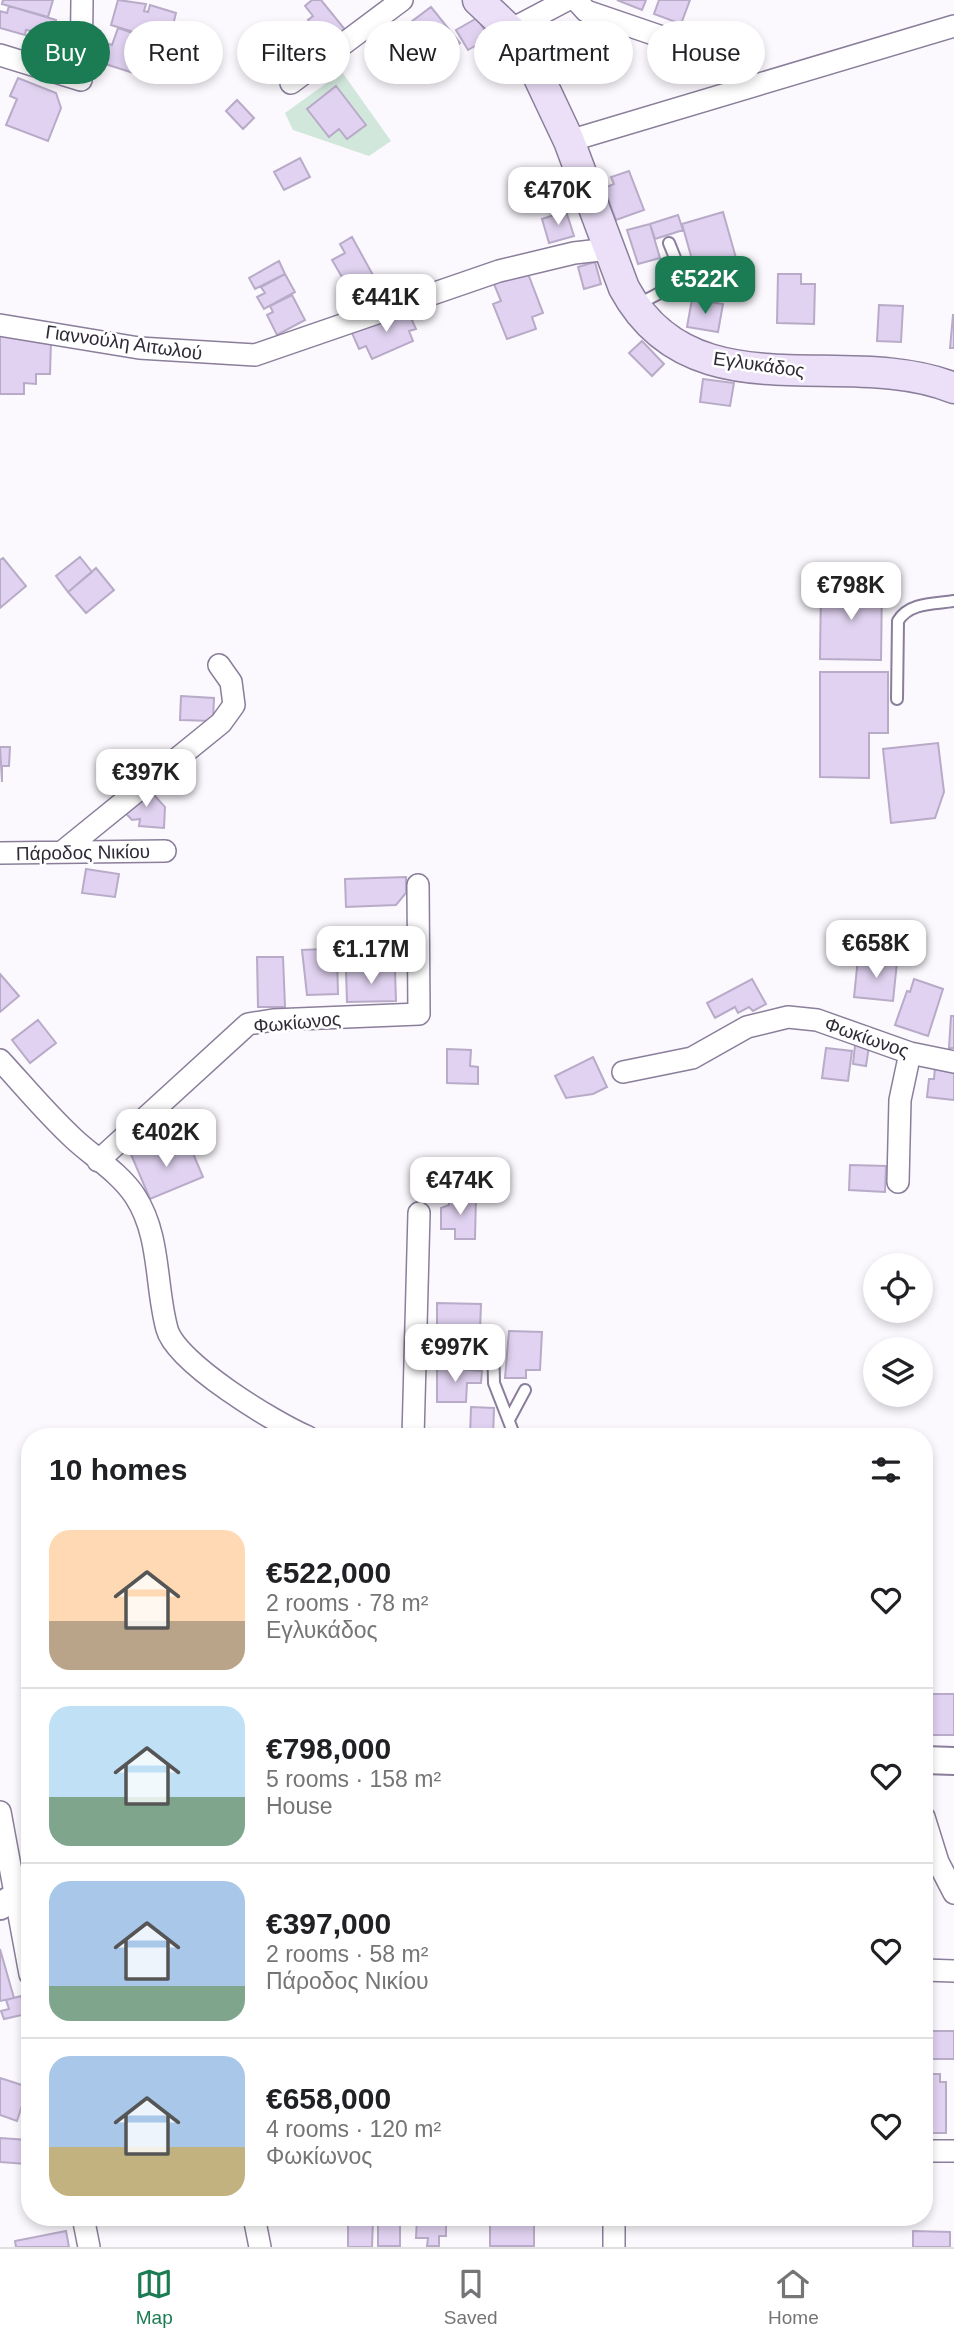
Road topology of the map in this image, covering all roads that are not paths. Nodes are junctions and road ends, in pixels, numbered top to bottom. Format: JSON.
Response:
{"nodes":[{"id":1,"x":82,"y":0,"type":"edge"},
{"id":2,"x":402,"y":0,"type":"edge"},
{"id":3,"x":478,"y":0,"type":"edge"},
{"id":4,"x":568,"y":0,"type":"edge"},
{"id":5,"x":576,"y":0,"type":"edge"},
{"id":6,"x":500,"y":21,"type":"edge"},
{"id":7,"x":527,"y":21,"type":"edge"},
{"id":8,"x":954,"y":26,"type":"edge"},
{"id":9,"x":647,"y":32,"type":"edge"},
{"id":10,"x":350,"y":39,"type":"edge"},
{"id":11,"x":0,"y":55,"type":"edge"},
{"id":12,"x":542,"y":84,"type":"edge"},
{"id":13,"x":569,"y":141,"type":"junction"},
{"id":14,"x":669,"y":243,"type":"dead end"},
{"id":15,"x":609,"y":249,"type":"junction"},
{"id":16,"x":635,"y":306,"type":"junction"},
{"id":17,"x":0,"y":325,"type":"edge"},
{"id":18,"x":954,"y":388,"type":"edge"},
{"id":19,"x":954,"y":601,"type":"edge"},
{"id":20,"x":219,"y":665,"type":"dead end"},
{"id":21,"x":897,"y":699,"type":"dead end"},
{"id":22,"x":165,"y":851,"type":"dead end"},
{"id":23,"x":62,"y":852,"type":"junction"},
{"id":24,"x":0,"y":853,"type":"edge"},
{"id":25,"x":418,"y":885,"type":"dead end"},
{"id":26,"x":910,"y":1053,"type":"junction"},
{"id":27,"x":0,"y":1060,"type":"edge"},
{"id":28,"x":954,"y":1062,"type":"edge"},
{"id":29,"x":623,"y":1072,"type":"dead end"},
{"id":30,"x":98,"y":1161,"type":"junction"},
{"id":31,"x":898,"y":1182,"type":"dead end"},
{"id":32,"x":419,"y":1213,"type":"dead end"},
{"id":33,"x":493,"y":1341,"type":"dead end"},
{"id":34,"x":525,"y":1390,"type":"dead end"},
{"id":35,"x":510,"y":1418,"type":"junction"},
{"id":36,"x":291,"y":1428,"type":"edge"},
{"id":37,"x":413,"y":1428,"type":"edge"},
{"id":38,"x":513,"y":1428,"type":"edge"},
{"id":39,"x":933,"y":1760,"type":"edge"},
{"id":40,"x":954,"y":1761,"type":"edge"},
{"id":41,"x":0,"y":1812,"type":"edge"},
{"id":42,"x":933,"y":1849,"type":"edge"},
{"id":43,"x":954,"y":1893,"type":"edge"},
{"id":44,"x":15,"y":1897,"type":"edge"},
{"id":45,"x":21,"y":1928,"type":"edge"},
{"id":46,"x":933,"y":1970,"type":"edge"},
{"id":47,"x":954,"y":1970,"type":"edge"},
{"id":48,"x":933,"y":2151,"type":"edge"},
{"id":49,"x":954,"y":2151,"type":"edge"},
{"id":50,"x":85,"y":2226,"type":"edge"},
{"id":51,"x":260,"y":2226,"type":"edge"},
{"id":52,"x":614,"y":2226,"type":"edge"},
{"id":53,"x":89,"y":2247,"type":"edge"},
{"id":54,"x":260,"y":2247,"type":"edge"},
{"id":55,"x":614,"y":2247,"type":"edge"}],
"edges":[{"from":1,"to":11,"type":"street"},
{"from":2,"to":10,"type":"street"},
{"from":3,"to":6,"type":"main road","name":"Εγλυκάδος"},
{"from":4,"to":7,"type":"street"},
{"from":5,"to":9,"type":"street"},
{"from":8,"to":13,"type":"street"},
{"from":12,"to":13,"type":"main road","name":"Εγλυκάδος"},
{"from":13,"to":15,"type":"main road","name":"Εγλυκάδος"},
{"from":14,"to":16,"type":"lane"},
{"from":15,"to":16,"type":"main road","name":"Εγλυκάδος"},
{"from":15,"to":17,"type":"street","name":"Γιαννούλη Αιτωλού"},
{"from":16,"to":18,"type":"main road","name":"Εγλυκάδος"},
{"from":19,"to":21,"type":"lane"},
{"from":20,"to":23,"type":"street"},
{"from":22,"to":23,"type":"street","name":"Πάροδος Νικίου"},
{"from":23,"to":24,"type":"street","name":"Πάροδος Νικίου"},
{"from":25,"to":30,"type":"street","name":"Φωκίωνος"},
{"from":26,"to":28,"type":"street","name":"Φωκίωνος"},
{"from":26,"to":29,"type":"street","name":"Φωκίωνος"},
{"from":26,"to":31,"type":"street"},
{"from":27,"to":30,"type":"street"},
{"from":30,"to":36,"type":"street"},
{"from":32,"to":37,"type":"street"},
{"from":33,"to":35,"type":"lane"},
{"from":34,"to":35,"type":"lane"},
{"from":35,"to":38,"type":"lane"},
{"from":39,"to":40,"type":"street"},
{"from":41,"to":44,"type":"street"},
{"from":42,"to":43,"type":"street"},
{"from":44,"to":45,"type":"street"},
{"from":46,"to":47,"type":"street"},
{"from":48,"to":49,"type":"street"},
{"from":50,"to":53,"type":"street"},
{"from":51,"to":54,"type":"street"},
{"from":52,"to":55,"type":"street"}]}
